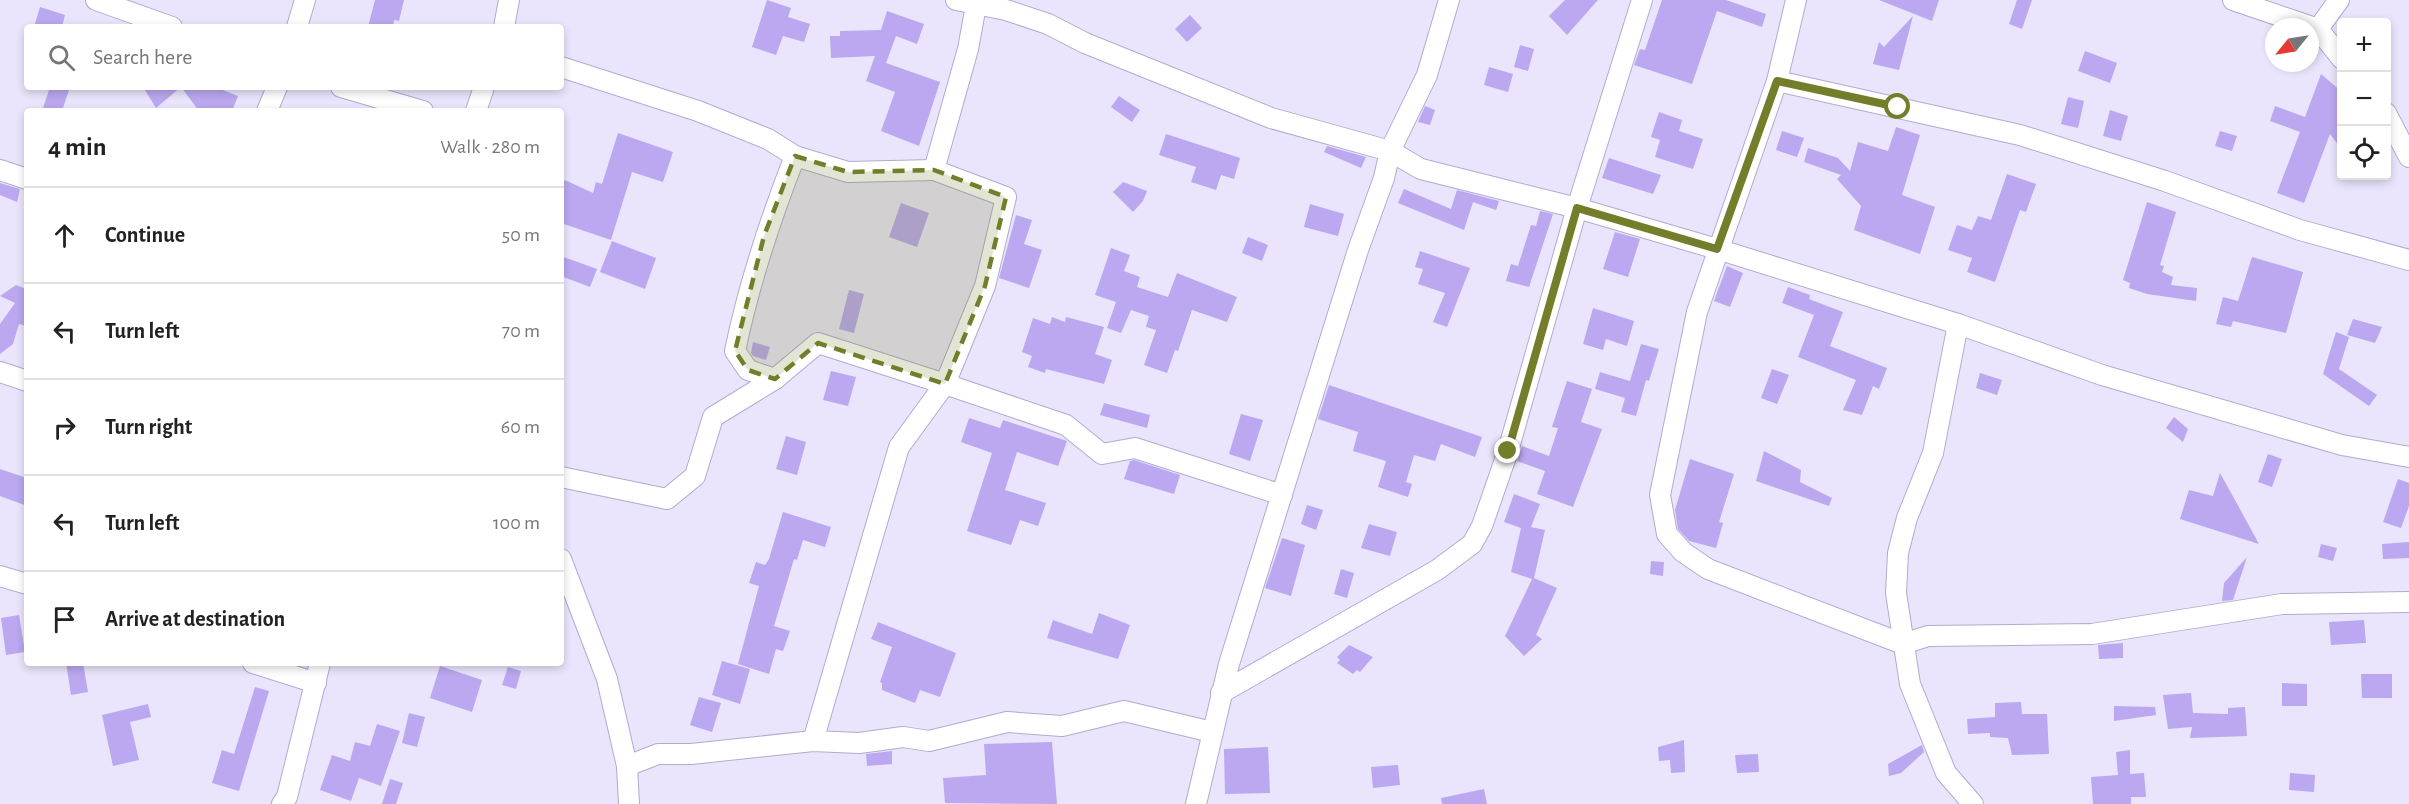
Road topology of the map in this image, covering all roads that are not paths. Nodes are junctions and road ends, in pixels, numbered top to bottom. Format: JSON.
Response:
{"nodes":[{"id":1,"x":96,"y":0,"type":"edge"},
{"id":2,"x":305,"y":0,"type":"edge"},
{"id":3,"x":509,"y":0,"type":"edge"},
{"id":4,"x":1449,"y":0,"type":"edge"},
{"id":5,"x":1642,"y":0,"type":"edge"},
{"id":6,"x":1796,"y":0,"type":"edge"},
{"id":7,"x":2339,"y":0,"type":"edge"},
{"id":8,"x":970,"y":2,"type":"edge"},
{"id":9,"x":2244,"y":2,"type":"edge"},
{"id":10,"x":2288,"y":18,"type":"edge"},
{"id":11,"x":164,"y":24,"type":"edge"},
{"id":12,"x":298,"y":24,"type":"edge"},
{"id":13,"x":505,"y":24,"type":"edge"},
{"id":14,"x":2319,"y":28,"type":"edge"},
{"id":15,"x":2319,"y":30,"type":"edge"},
{"id":16,"x":2337,"y":53,"type":"edge"},
{"id":17,"x":564,"y":68,"type":"edge"},
{"id":18,"x":1777,"y":81,"type":"junction"},
{"id":19,"x":276,"y":90,"type":"edge"},
{"id":20,"x":351,"y":90,"type":"edge"},
{"id":21,"x":483,"y":90,"type":"edge"},
{"id":22,"x":268,"y":108,"type":"edge"},
{"id":23,"x":413,"y":108,"type":"edge"},
{"id":24,"x":477,"y":108,"type":"edge"},
{"id":25,"x":2391,"y":123,"type":"edge"},
{"id":26,"x":1390,"y":151,"type":"junction"},
{"id":27,"x":795,"y":156,"type":"junction"},
{"id":28,"x":2409,"y":157,"type":"edge"},
{"id":29,"x":0,"y":170,"type":"edge"},
{"id":30,"x":934,"y":170,"type":"junction"},
{"id":31,"x":24,"y":178,"type":"edge"},
{"id":32,"x":1577,"y":208,"type":"junction"},
{"id":33,"x":1717,"y":249,"type":"junction"},
{"id":34,"x":2409,"y":260,"type":"edge"},
{"id":35,"x":1958,"y":324,"type":"junction"},
{"id":36,"x":0,"y":372,"type":"edge"},
{"id":37,"x":775,"y":379,"type":"junction"},
{"id":38,"x":24,"y":380,"type":"edge"},
{"id":39,"x":945,"y":384,"type":"junction"},
{"id":40,"x":2409,"y":457,"type":"edge"},
{"id":41,"x":564,"y":478,"type":"edge"},
{"id":42,"x":1282,"y":495,"type":"junction"},
{"id":43,"x":564,"y":567,"type":"edge"},
{"id":44,"x":2409,"y":602,"type":"edge"},
{"id":45,"x":1903,"y":644,"type":"junction"},
{"id":46,"x":262,"y":666,"type":"edge"},
{"id":47,"x":319,"y":666,"type":"edge"},
{"id":48,"x":316,"y":683,"type":"junction"},
{"id":49,"x":1221,"y":693,"type":"junction"},
{"id":50,"x":1212,"y":732,"type":"junction"},
{"id":51,"x":813,"y":741,"type":"junction"},
{"id":52,"x":627,"y":766,"type":"junction"},
{"id":53,"x":282,"y":804,"type":"edge"},
{"id":54,"x":629,"y":804,"type":"edge"},
{"id":55,"x":1196,"y":804,"type":"edge"},
{"id":56,"x":1973,"y":804,"type":"edge"}],
"edges":[{"from":1,"to":11,"type":"street"},
{"from":2,"to":12,"type":"street"},
{"from":3,"to":13,"type":"street"},
{"from":4,"to":26,"type":"street"},
{"from":5,"to":32,"type":"street"},
{"from":6,"to":18,"type":"street"},
{"from":7,"to":14,"type":"street"},
{"from":8,"to":26,"type":"street"},
{"from":8,"to":30,"type":"street"},
{"from":9,"to":10,"type":"street"},
{"from":15,"to":16,"type":"street"},
{"from":17,"to":27,"type":"street"},
{"from":18,"to":33,"type":"street"},
{"from":18,"to":34,"type":"street"},
{"from":19,"to":22,"type":"street"},
{"from":20,"to":23,"type":"street"},
{"from":21,"to":24,"type":"street"},
{"from":25,"to":28,"type":"street"},
{"from":26,"to":32,"type":"street"},
{"from":26,"to":42,"type":"street"},
{"from":27,"to":30,"type":"street"},
{"from":27,"to":37,"type":"street"},
{"from":29,"to":31,"type":"street"},
{"from":30,"to":39,"type":"street"},
{"from":32,"to":33,"type":"street"},
{"from":32,"to":49,"type":"street"},
{"from":33,"to":35,"type":"street"},
{"from":33,"to":45,"type":"street"},
{"from":35,"to":40,"type":"street"},
{"from":35,"to":45,"type":"street"},
{"from":36,"to":38,"type":"street"},
{"from":37,"to":39,"type":"street"},
{"from":37,"to":41,"type":"street"},
{"from":39,"to":42,"type":"street"},
{"from":39,"to":51,"type":"street"},
{"from":42,"to":49,"type":"street"},
{"from":43,"to":52,"type":"street"},
{"from":44,"to":45,"type":"street"},
{"from":45,"to":56,"type":"street"},
{"from":46,"to":48,"type":"street"},
{"from":47,"to":48,"type":"street"},
{"from":48,"to":53,"type":"street"},
{"from":49,"to":50,"type":"street"},
{"from":50,"to":51,"type":"street"},
{"from":50,"to":55,"type":"street"},
{"from":51,"to":52,"type":"street"},
{"from":52,"to":54,"type":"street"}]}
